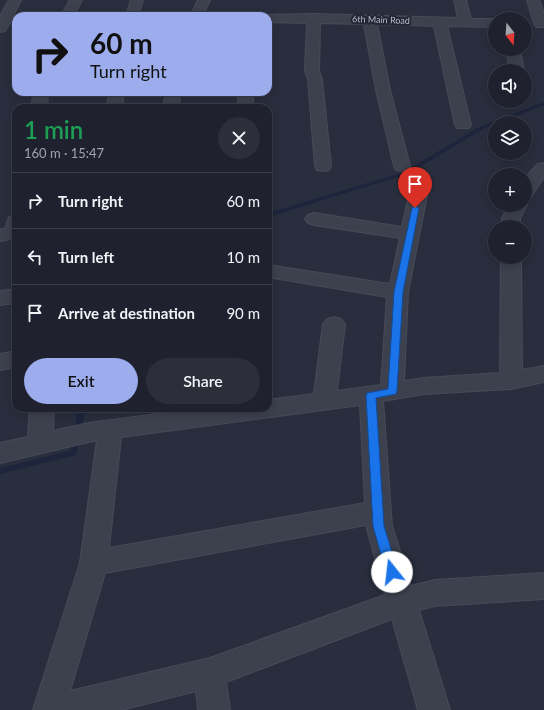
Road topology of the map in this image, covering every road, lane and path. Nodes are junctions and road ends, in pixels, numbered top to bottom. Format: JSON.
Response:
{"nodes":[{"id":1,"x":15,"y":0,"type":"edge"},
{"id":2,"x":76,"y":0,"type":"edge"},
{"id":3,"x":137,"y":0,"type":"edge"},
{"id":4,"x":204,"y":0,"type":"edge"},
{"id":5,"x":460,"y":0,"type":"edge"},
{"id":6,"x":534,"y":0,"type":"edge"},
{"id":7,"x":69,"y":12,"type":"edge"},
{"id":8,"x":133,"y":12,"type":"edge"},
{"id":9,"x":199,"y":12,"type":"edge"},
{"id":10,"x":275,"y":14,"type":"edge"},
{"id":11,"x":314,"y":18,"type":"junction"},
{"id":12,"x":370,"y":20,"type":"junction"},
{"id":13,"x":440,"y":22,"type":"junction"},
{"id":14,"x":465,"y":22,"type":"junction"},
{"id":15,"x":5,"y":23,"type":"edge"},
{"id":16,"x":488,"y":23,"type":"edge"},
{"id":17,"x":532,"y":23,"type":"edge"},
{"id":18,"x":543,"y":24,"type":"edge"},
{"id":19,"x":463,"y":125,"type":"dead end"},
{"id":20,"x":323,"y":166,"type":"dead end"},
{"id":21,"x":402,"y":166,"type":"dead end"},
{"id":22,"x":544,"y":168,"type":"edge"},
{"id":23,"x":532,"y":181,"type":"edge"},
{"id":24,"x":418,"y":196,"type":"dead end"},
{"id":25,"x":314,"y":219,"type":"dead end"},
{"id":26,"x":12,"y":234,"type":"edge"},
{"id":27,"x":410,"y":234,"type":"junction"},
{"id":28,"x":0,"y":235,"type":"edge"},
{"id":29,"x":511,"y":264,"type":"edge"},
{"id":30,"x":272,"y":273,"type":"edge"},
{"id":31,"x":398,"y":292,"type":"junction"},
{"id":32,"x":12,"y":296,"type":"edge"},
{"id":33,"x":0,"y":298,"type":"edge"},
{"id":34,"x":334,"y":324,"type":"dead end"},
{"id":35,"x":12,"y":360,"type":"edge"},
{"id":36,"x":0,"y":362,"type":"edge"},
{"id":37,"x":544,"y":374,"type":"edge"},
{"id":38,"x":511,"y":381,"type":"junction"},
{"id":39,"x":382,"y":393,"type":"junction"},
{"id":40,"x":324,"y":402,"type":"junction"},
{"id":41,"x":272,"y":407,"type":"edge"},
{"id":42,"x":43,"y":412,"type":"edge"},
{"id":43,"x":212,"y":412,"type":"edge"},
{"id":44,"x":190,"y":414,"type":"edge"},
{"id":45,"x":100,"y":431,"type":"junction"},
{"id":46,"x":51,"y":442,"type":"junction"},
{"id":47,"x":0,"y":453,"type":"edge"},
{"id":48,"x":378,"y":512,"type":"junction"},
{"id":49,"x":94,"y":563,"type":"junction"},
{"id":50,"x":544,"y":586,"type":"edge"},
{"id":51,"x":401,"y":602,"type":"junction"},
{"id":52,"x":210,"y":673,"type":"junction"},
{"id":53,"x":49,"y":710,"type":"edge"},
{"id":54,"x":57,"y":710,"type":"edge"},
{"id":55,"x":214,"y":710,"type":"edge"},
{"id":56,"x":434,"y":710,"type":"edge"}],
"edges":[{"from":1,"to":15,"type":"street"},
{"from":2,"to":7,"type":"street"},
{"from":3,"to":8,"type":"street"},
{"from":4,"to":9,"type":"street"},
{"from":5,"to":14,"type":"street"},
{"from":6,"to":18,"type":"street"},
{"from":10,"to":11,"type":"street","name":"6th Main Road"},
{"from":11,"to":12,"type":"street","name":"6th Main Road"},
{"from":11,"to":20,"type":"street"},
{"from":12,"to":13,"type":"street","name":"6th Main Road"},
{"from":12,"to":21,"type":"street"},
{"from":13,"to":14,"type":"street","name":"6th Main Road"},
{"from":13,"to":19,"type":"street"},
{"from":14,"to":16,"type":"street","name":"6th Main Road"},
{"from":17,"to":18,"type":"street"},
{"from":22,"to":23,"type":"street"},
{"from":24,"to":27,"type":"street"},
{"from":25,"to":27,"type":"street"},
{"from":26,"to":28,"type":"street"},
{"from":27,"to":31,"type":"street"},
{"from":29,"to":38,"type":"street"},
{"from":30,"to":31,"type":"street"},
{"from":31,"to":39,"type":"street"},
{"from":32,"to":33,"type":"street"},
{"from":34,"to":40,"type":"street"},
{"from":35,"to":36,"type":"street"},
{"from":37,"to":38,"type":"street"},
{"from":38,"to":39,"type":"street"},
{"from":39,"to":40,"type":"street"},
{"from":39,"to":48,"type":"street"},
{"from":40,"to":41,"type":"street"},
{"from":42,"to":46,"type":"street"},
{"from":43,"to":44,"type":"street"},
{"from":44,"to":45,"type":"street"},
{"from":45,"to":46,"type":"street"},
{"from":45,"to":49,"type":"street"},
{"from":46,"to":47,"type":"street"},
{"from":48,"to":49,"type":"street"},
{"from":48,"to":51,"type":"street"},
{"from":49,"to":53,"type":"street"},
{"from":50,"to":51,"type":"street"},
{"from":51,"to":52,"type":"street"},
{"from":51,"to":56,"type":"street"},
{"from":52,"to":54,"type":"street"},
{"from":52,"to":55,"type":"street"}]}
